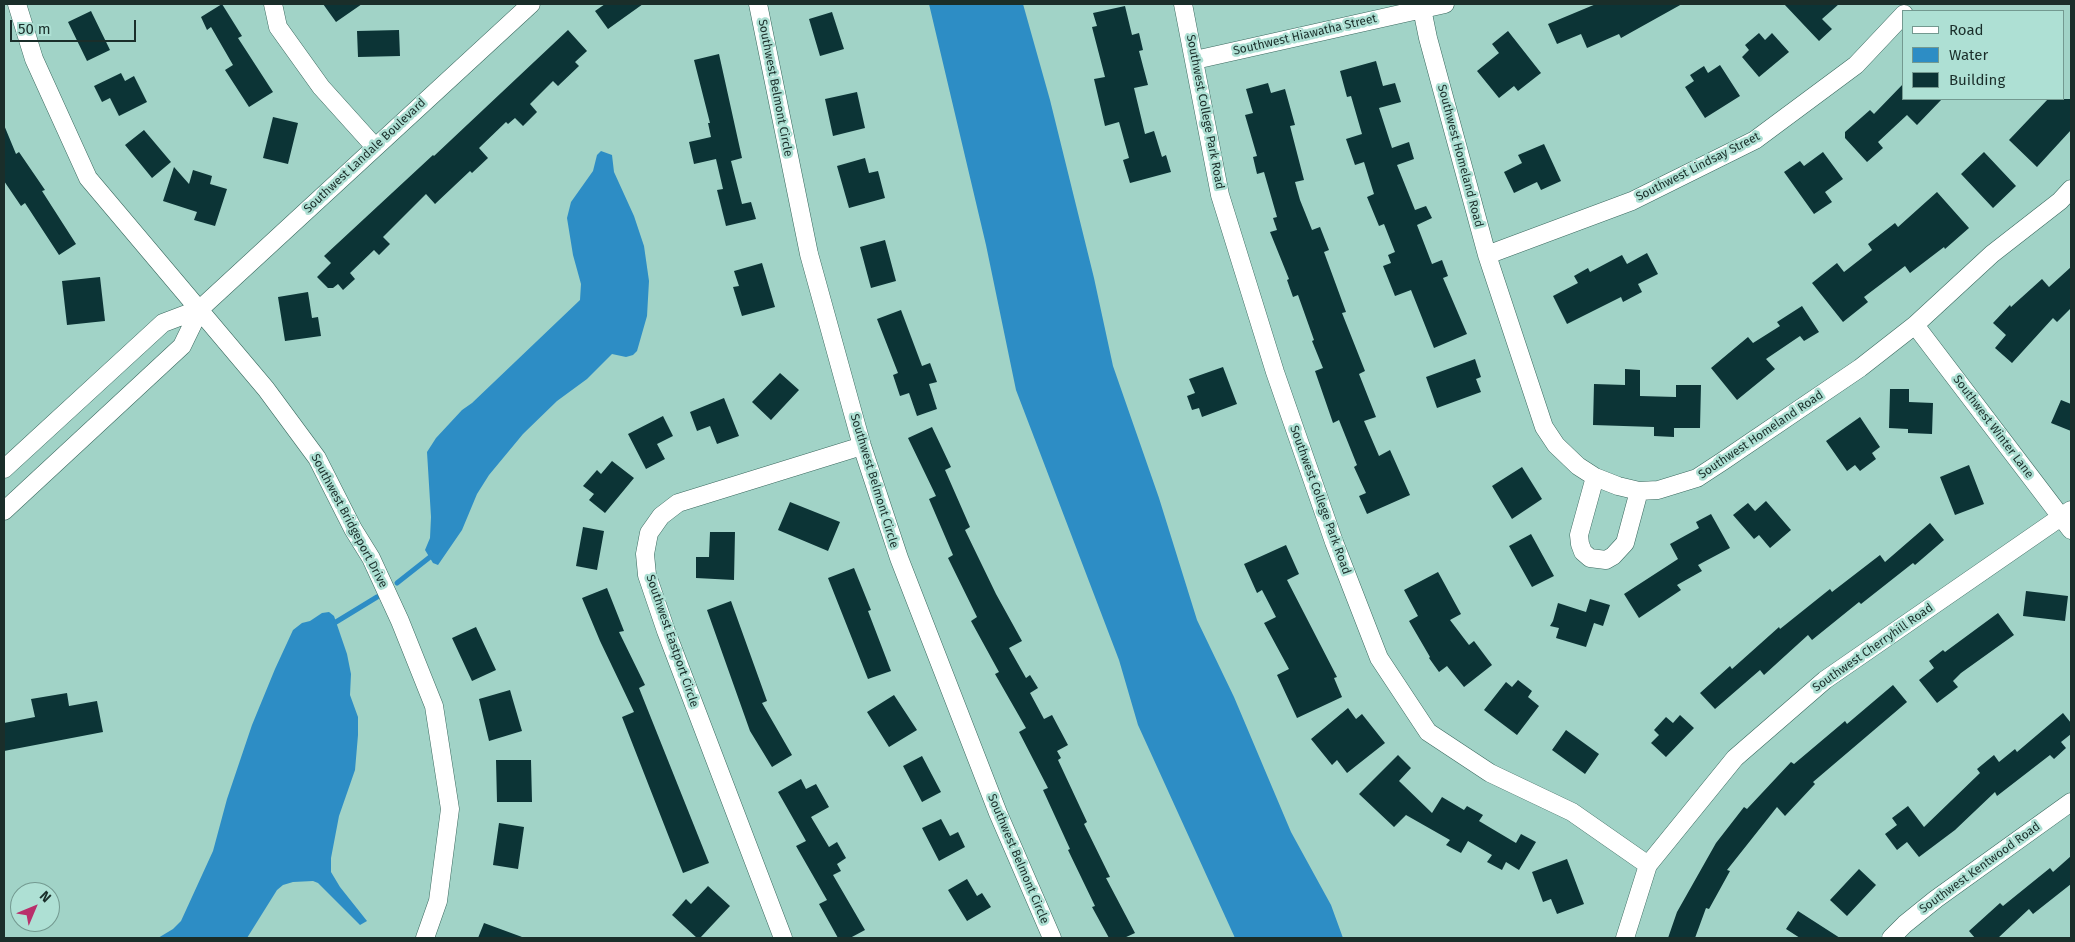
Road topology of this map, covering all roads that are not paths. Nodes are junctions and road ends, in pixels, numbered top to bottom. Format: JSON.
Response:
{"nodes":[{"id":1,"x":17,"y":4,"type":"edge"},
{"id":2,"x":273,"y":4,"type":"edge"},
{"id":3,"x":531,"y":4,"type":"edge"},
{"id":4,"x":758,"y":4,"type":"edge"},
{"id":5,"x":1183,"y":4,"type":"edge"},
{"id":6,"x":1445,"y":4,"type":"edge"},
{"id":7,"x":1422,"y":6,"type":"edge"},
{"id":8,"x":1902,"y":16,"type":"edge"},
{"id":9,"x":1195,"y":60,"type":"junction"},
{"id":10,"x":375,"y":147,"type":"junction"},
{"id":11,"x":2071,"y":189,"type":"edge"},
{"id":12,"x":1487,"y":255,"type":"junction"},
{"id":13,"x":200,"y":309,"type":"junction"},
{"id":14,"x":1915,"y":325,"type":"junction"},
{"id":15,"x":862,"y":446,"type":"junction"},
{"id":16,"x":4,"y":469,"type":"edge"},
{"id":17,"x":1595,"y":477,"type":"junction"},
{"id":18,"x":1639,"y":490,"type":"junction"},
{"id":19,"x":4,"y":512,"type":"edge"},
{"id":20,"x":2068,"y":519,"type":"edge"},
{"id":21,"x":2071,"y":802,"type":"edge"},
{"id":22,"x":1648,"y":865,"type":"junction"},
{"id":23,"x":425,"y":938,"type":"edge"},
{"id":24,"x":782,"y":938,"type":"edge"},
{"id":25,"x":1052,"y":938,"type":"edge"},
{"id":26,"x":1625,"y":938,"type":"edge"},
{"id":27,"x":1891,"y":938,"type":"edge"}],
"edges":[{"from":1,"to":13,"type":"street","name":"Southwest Bridgeport Drive"},
{"from":2,"to":10,"type":"street"},
{"from":3,"to":10,"type":"street","name":"Southwest Landale Boulevard"},
{"from":4,"to":15,"type":"street","name":"Southwest Belmont Circle"},
{"from":5,"to":9,"type":"street","name":"Southwest College Park Road"},
{"from":6,"to":7,"type":"street","name":"Southwest Hiawatha Street"},
{"from":7,"to":9,"type":"street","name":"Southwest Hiawatha Street"},
{"from":7,"to":12,"type":"street","name":"Southwest Homeland Road"},
{"from":8,"to":12,"type":"street","name":"Southwest Lindsay Street"},
{"from":9,"to":22,"type":"street","name":"Southwest College Park Road"},
{"from":10,"to":13,"type":"street","name":"Southwest Landale Boulevard"},
{"from":11,"to":14,"type":"street","name":"Southwest Homeland Road"},
{"from":12,"to":17,"type":"street","name":"Southwest Homeland Road"},
{"from":13,"to":16,"type":"street","name":"Southwest Landale Boulevard"},
{"from":13,"to":19,"type":"street","name":"Southwest Landale Boulevard"},
{"from":13,"to":23,"type":"street","name":"Southwest Bridgeport Drive"},
{"from":14,"to":18,"type":"street","name":"Southwest Homeland Road"},
{"from":14,"to":20,"type":"street","name":"Southwest Winter Lane"},
{"from":15,"to":24,"type":"street","name":"Southwest Eastport Circle"},
{"from":15,"to":25,"type":"street","name":"Southwest Belmont Circle"},
{"from":17,"to":18,"type":"street","name":"Southwest Homeland Road"},
{"from":17,"to":18,"type":"street"},
{"from":20,"to":22,"type":"street","name":"Southwest Cherryhill Road"},
{"from":21,"to":27,"type":"street","name":"Southwest Kentwood Road"},
{"from":22,"to":26,"type":"street","name":"Southwest Cherryhill Road"}]}
